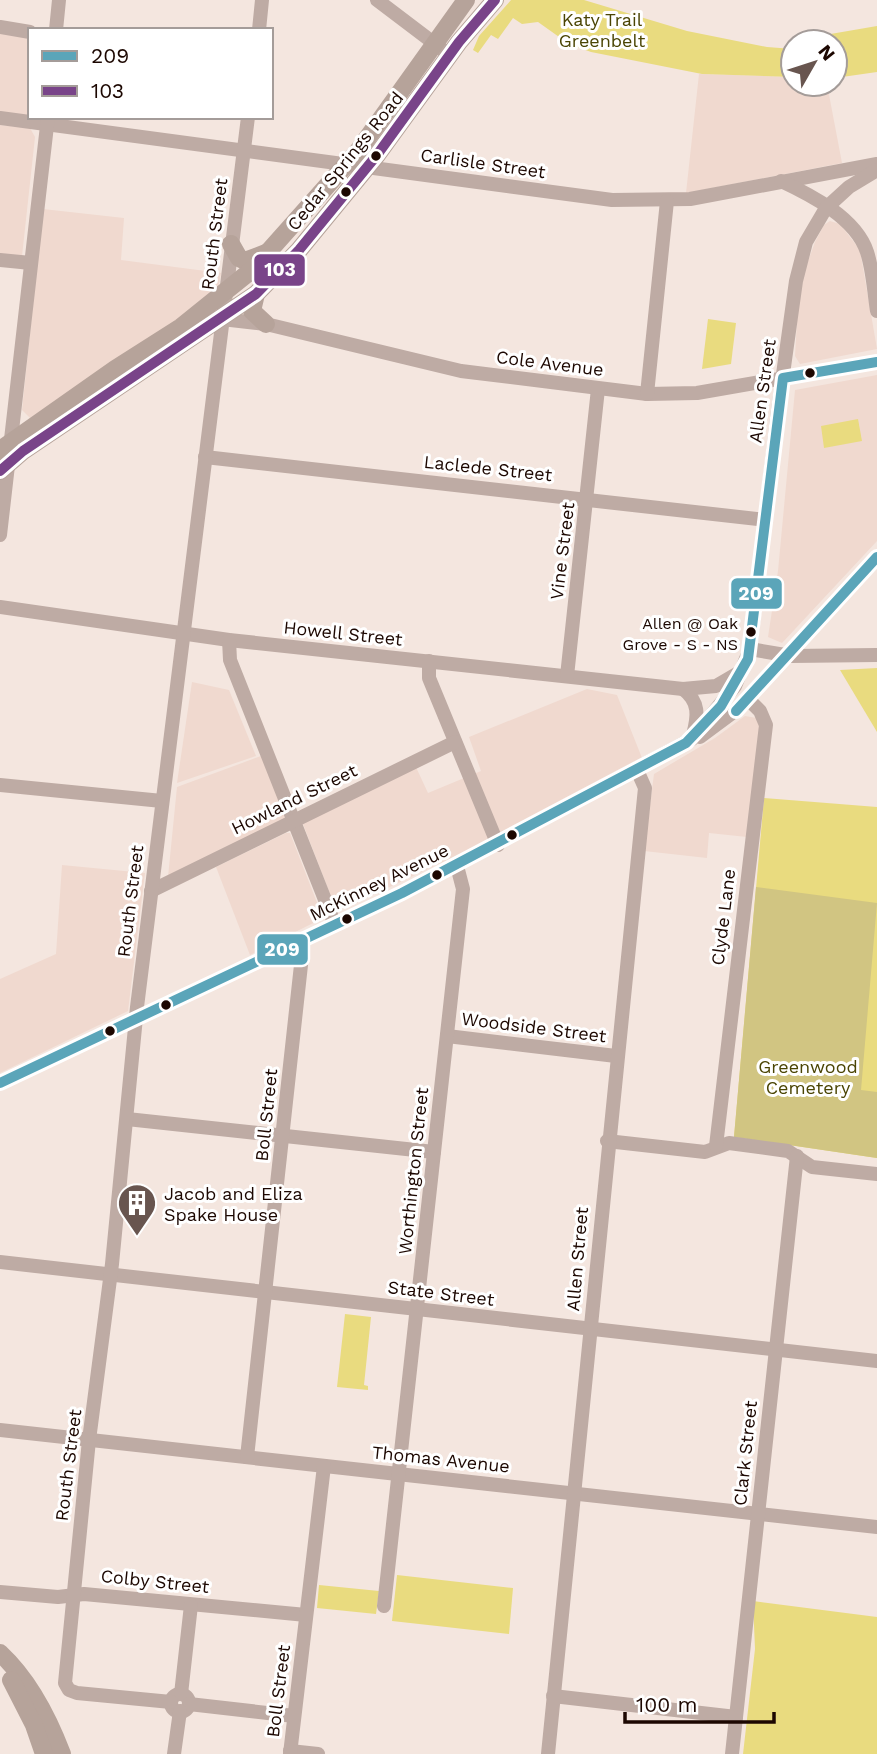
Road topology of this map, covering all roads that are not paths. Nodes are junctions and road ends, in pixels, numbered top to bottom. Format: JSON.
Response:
{"nodes":[{"id":1,"x":59,"y":0,"type":"edge"},
{"id":2,"x":262,"y":0,"type":"edge"},
{"id":3,"x":377,"y":0,"type":"edge"},
{"id":4,"x":466,"y":0,"type":"edge"},
{"id":5,"x":495,"y":0,"type":"edge"},
{"id":6,"x":0,"y":27,"type":"edge"},
{"id":7,"x":56,"y":28,"type":"edge"},
{"id":8,"x":259,"y":28,"type":"edge"},
{"id":9,"x":28,"y":32,"type":"edge"},
{"id":10,"x":436,"y":43,"type":"junction"},
{"id":11,"x":450,"y":55,"type":"junction"},
{"id":12,"x":0,"y":118,"type":"edge"},
{"id":13,"x":248,"y":119,"type":"edge"},
{"id":14,"x":47,"y":121,"type":"edge"},
{"id":15,"x":245,"y":150,"type":"junction"},
{"id":16,"x":346,"y":163,"type":"junction"},
{"id":17,"x":877,"y":164,"type":"edge"},
{"id":18,"x":368,"y":165,"type":"junction"},
{"id":19,"x":877,"y":170,"type":"edge"},
{"id":20,"x":780,"y":181,"type":"junction"},
{"id":21,"x":667,"y":201,"type":"junction"},
{"id":22,"x":826,"y":208,"type":"junction"},
{"id":23,"x":231,"y":244,"type":"junction"},
{"id":24,"x":272,"y":250,"type":"junction"},
{"id":25,"x":0,"y":260,"type":"edge"},
{"id":26,"x":31,"y":263,"type":"junction"},
{"id":27,"x":225,"y":293,"type":"junction"},
{"id":28,"x":256,"y":294,"type":"junction"},
{"id":29,"x":877,"y":311,"type":"edge"},
{"id":30,"x":222,"y":319,"type":"junction"},
{"id":31,"x":266,"y":324,"type":"junction"},
{"id":32,"x":877,"y":362,"type":"edge"},
{"id":33,"x":783,"y":378,"type":"junction"},
{"id":34,"x":598,"y":389,"type":"junction"},
{"id":35,"x":647,"y":394,"type":"junction"},
{"id":36,"x":5,"y":457,"type":"edge"},
{"id":37,"x":205,"y":457,"type":"junction"},
{"id":38,"x":588,"y":498,"type":"junction"},
{"id":39,"x":766,"y":520,"type":"junction"},
{"id":40,"x":0,"y":535,"type":"edge"},
{"id":41,"x":877,"y":556,"type":"edge"},
{"id":42,"x":0,"y":607,"type":"edge"},
{"id":43,"x":183,"y":634,"type":"junction"},
{"id":44,"x":229,"y":640,"type":"junction"},
{"id":45,"x":750,"y":649,"type":"junction"},
{"id":46,"x":789,"y":655,"type":"junction"},
{"id":47,"x":877,"y":655,"type":"edge"},
{"id":48,"x":429,"y":661,"type":"junction"},
{"id":49,"x":743,"y":668,"type":"junction"},
{"id":50,"x":567,"y":676,"type":"junction"},
{"id":51,"x":683,"y":689,"type":"junction"},
{"id":52,"x":748,"y":699,"type":"junction"},
{"id":53,"x":692,"y":739,"type":"junction"},
{"id":54,"x":455,"y":742,"type":"junction"},
{"id":55,"x":637,"y":770,"type":"junction"},
{"id":56,"x":0,"y":785,"type":"edge"},
{"id":57,"x":162,"y":801,"type":"junction"},
{"id":58,"x":293,"y":821,"type":"junction"},
{"id":59,"x":498,"y":845,"type":"junction"},
{"id":60,"x":457,"y":866,"type":"junction"},
{"id":61,"x":151,"y":891,"type":"junction"},
{"id":62,"x":335,"y":925,"type":"junction"},
{"id":63,"x":292,"y":946,"type":"junction"},
{"id":64,"x":135,"y":1021,"type":"junction"},
{"id":65,"x":447,"y":1036,"type":"junction"},
{"id":66,"x":616,"y":1056,"type":"junction"},
{"id":67,"x":0,"y":1083,"type":"edge"},
{"id":68,"x":127,"y":1119,"type":"junction"},
{"id":69,"x":283,"y":1136,"type":"junction"},
{"id":70,"x":607,"y":1141,"type":"junction"},
{"id":71,"x":716,"y":1146,"type":"junction"},
{"id":72,"x":434,"y":1152,"type":"junction"},
{"id":73,"x":797,"y":1156,"type":"junction"},
{"id":74,"x":877,"y":1174,"type":"edge"},
{"id":75,"x":0,"y":1262,"type":"edge"},
{"id":76,"x":111,"y":1274,"type":"junction"},
{"id":77,"x":267,"y":1291,"type":"junction"},
{"id":78,"x":417,"y":1310,"type":"junction"},
{"id":79,"x":590,"y":1329,"type":"junction"},
{"id":80,"x":775,"y":1350,"type":"junction"},
{"id":81,"x":877,"y":1362,"type":"edge"},
{"id":82,"x":0,"y":1430,"type":"edge"},
{"id":83,"x":89,"y":1440,"type":"junction"},
{"id":84,"x":247,"y":1457,"type":"junction"},
{"id":85,"x":324,"y":1466,"type":"junction"},
{"id":86,"x":398,"y":1474,"type":"junction"},
{"id":87,"x":575,"y":1493,"type":"junction"},
{"id":88,"x":758,"y":1514,"type":"junction"},
{"id":89,"x":877,"y":1527,"type":"edge"},
{"id":90,"x":0,"y":1592,"type":"edge"},
{"id":91,"x":72,"y":1595,"type":"junction"},
{"id":92,"x":191,"y":1605,"type":"junction"},
{"id":93,"x":384,"y":1606,"type":"dead end"},
{"id":94,"x":306,"y":1615,"type":"junction"},
{"id":95,"x":0,"y":1653,"type":"edge"},
{"id":96,"x":0,"y":1662,"type":"edge"},
{"id":97,"x":553,"y":1696,"type":"junction"},
{"id":98,"x":180,"y":1703,"type":"junction"},
{"id":99,"x":294,"y":1716,"type":"junction"},
{"id":100,"x":736,"y":1717,"type":"junction"},
{"id":101,"x":290,"y":1753,"type":"edge"},
{"id":102,"x":44,"y":1754,"type":"edge"},
{"id":103,"x":62,"y":1754,"type":"edge"},
{"id":104,"x":174,"y":1754,"type":"edge"},
{"id":105,"x":318,"y":1754,"type":"edge"},
{"id":106,"x":548,"y":1754,"type":"edge"},
{"id":107,"x":732,"y":1754,"type":"edge"}],
"edges":[{"from":1,"to":7,"type":"street"},
{"from":2,"to":8,"type":"street"},
{"from":3,"to":10,"type":"street"},
{"from":4,"to":10,"type":"main road","name":"Cedar Springs Road"},
{"from":5,"to":11,"type":"main road","name":"Cedar Springs Road"},
{"from":6,"to":9,"type":"street"},
{"from":10,"to":11,"type":"street"},
{"from":10,"to":16,"type":"main road","name":"Cedar Springs Road"},
{"from":11,"to":18,"type":"main road","name":"Cedar Springs Road"},
{"from":12,"to":14,"type":"street","name":"Carlisle Street"},
{"from":13,"to":15,"type":"street","name":"Routh Street"},
{"from":14,"to":15,"type":"street","name":"Carlisle Street"},
{"from":14,"to":26,"type":"street"},
{"from":15,"to":16,"type":"street","name":"Carlisle Street"},
{"from":15,"to":23,"type":"street","name":"Routh Street"},
{"from":16,"to":18,"type":"street","name":"Carlisle Street"},
{"from":16,"to":24,"type":"main road","name":"Cedar Springs Road"},
{"from":17,"to":20,"type":"street","name":"Carlisle Street"},
{"from":18,"to":21,"type":"street","name":"Carlisle Street"},
{"from":18,"to":28,"type":"main road","name":"Cedar Springs Road"},
{"from":19,"to":22,"type":"street","name":"Allen Street"},
{"from":20,"to":21,"type":"street","name":"Carlisle Street"},
{"from":20,"to":22,"type":"street"},
{"from":21,"to":35,"type":"street"},
{"from":22,"to":29,"type":"street"},
{"from":22,"to":33,"type":"street","name":"Allen Street"},
{"from":23,"to":24,"type":"main road"},
{"from":23,"to":27,"type":"street","name":"Routh Street"},
{"from":24,"to":27,"type":"main road","name":"Cedar Springs Road"},
{"from":25,"to":26,"type":"street"},
{"from":26,"to":36,"type":"street"},
{"from":27,"to":30,"type":"street","name":"Routh Street"},
{"from":27,"to":36,"type":"main road","name":"Cedar Springs Road"},
{"from":28,"to":30,"type":"main road","name":"Cedar Springs Road"},
{"from":28,"to":31,"type":"main road"},
{"from":30,"to":31,"type":"street","name":"Cole Avenue"},
{"from":30,"to":36,"type":"main road","name":"Cedar Springs Road"},
{"from":30,"to":37,"type":"street","name":"Routh Street"},
{"from":31,"to":34,"type":"street","name":"Cole Avenue"},
{"from":32,"to":33,"type":"street","name":"Cole Avenue"},
{"from":33,"to":35,"type":"street","name":"Cole Avenue"},
{"from":33,"to":39,"type":"street","name":"Allen Street"},
{"from":34,"to":35,"type":"street","name":"Cole Avenue"},
{"from":34,"to":38,"type":"street","name":"Vine Street"},
{"from":36,"to":40,"type":"street"},
{"from":37,"to":38,"type":"street","name":"Laclede Street"},
{"from":37,"to":43,"type":"street","name":"Routh Street"},
{"from":38,"to":39,"type":"street","name":"Laclede Street"},
{"from":38,"to":50,"type":"street","name":"Vine Street"},
{"from":39,"to":45,"type":"street","name":"Allen Street"},
{"from":41,"to":46,"type":"street","name":"McKinney Avenue"},
{"from":42,"to":43,"type":"street","name":"Howell Street"},
{"from":43,"to":44,"type":"street","name":"Howell Street"},
{"from":43,"to":57,"type":"street","name":"Routh Street"},
{"from":44,"to":48,"type":"street","name":"Howell Street"},
{"from":44,"to":58,"type":"street"},
{"from":45,"to":46,"type":"street"},
{"from":45,"to":49,"type":"street","name":"McKinney Avenue"},
{"from":46,"to":47,"type":"street"},
{"from":46,"to":52,"type":"street","name":"McKinney Avenue"},
{"from":48,"to":50,"type":"street","name":"Howell Street"},
{"from":48,"to":54,"type":"street"},
{"from":49,"to":51,"type":"street","name":"Howell Street"},
{"from":49,"to":53,"type":"street","name":"McKinney Avenue"},
{"from":50,"to":51,"type":"street","name":"Howell Street"},
{"from":51,"to":53,"type":"street"},
{"from":52,"to":53,"type":"street","name":"McKinney Avenue"},
{"from":52,"to":71,"type":"street","name":"Clyde Lane"},
{"from":53,"to":55,"type":"street","name":"McKinney Avenue"},
{"from":54,"to":58,"type":"street","name":"Howland Street"},
{"from":54,"to":59,"type":"street"},
{"from":55,"to":59,"type":"street","name":"McKinney Avenue"},
{"from":55,"to":66,"type":"street","name":"Allen Street"},
{"from":56,"to":57,"type":"street"},
{"from":57,"to":61,"type":"street","name":"Routh Street"},
{"from":58,"to":61,"type":"street","name":"Howland Street"},
{"from":58,"to":62,"type":"street"},
{"from":59,"to":60,"type":"street","name":"McKinney Avenue"},
{"from":60,"to":62,"type":"street","name":"McKinney Avenue"},
{"from":60,"to":65,"type":"street","name":"Worthington Street"},
{"from":61,"to":64,"type":"street","name":"Routh Street"},
{"from":62,"to":63,"type":"street","name":"McKinney Avenue"},
{"from":63,"to":64,"type":"street","name":"McKinney Avenue"},
{"from":63,"to":69,"type":"street","name":"Boll Street"},
{"from":64,"to":67,"type":"street","name":"McKinney Avenue"},
{"from":64,"to":68,"type":"street","name":"Routh Street"},
{"from":65,"to":66,"type":"street","name":"Woodside Street"},
{"from":65,"to":72,"type":"street","name":"Worthington Street"},
{"from":66,"to":70,"type":"street","name":"Allen Street"},
{"from":68,"to":69,"type":"street"},
{"from":68,"to":76,"type":"street","name":"Routh Street"},
{"from":69,"to":72,"type":"street"},
{"from":69,"to":77,"type":"street","name":"Boll Street"},
{"from":70,"to":71,"type":"street"},
{"from":70,"to":79,"type":"street","name":"Allen Street"},
{"from":71,"to":73,"type":"street"},
{"from":72,"to":78,"type":"street","name":"Worthington Street"},
{"from":73,"to":74,"type":"street"},
{"from":73,"to":80,"type":"street","name":"Clark Street"},
{"from":75,"to":76,"type":"street","name":"State Street"},
{"from":76,"to":77,"type":"street","name":"State Street"},
{"from":76,"to":83,"type":"street","name":"Routh Street"},
{"from":77,"to":78,"type":"street","name":"State Street"},
{"from":77,"to":84,"type":"street","name":"Boll Street"},
{"from":78,"to":79,"type":"street","name":"State Street"},
{"from":78,"to":86,"type":"street","name":"Worthington Street"},
{"from":79,"to":80,"type":"street","name":"State Street"},
{"from":79,"to":87,"type":"street","name":"Allen Street"},
{"from":80,"to":81,"type":"street","name":"State Street"},
{"from":80,"to":88,"type":"street","name":"Clark Street"},
{"from":82,"to":83,"type":"street","name":"Thomas Avenue"},
{"from":83,"to":84,"type":"street","name":"Thomas Avenue"},
{"from":83,"to":91,"type":"street","name":"Routh Street"},
{"from":84,"to":85,"type":"street","name":"Thomas Avenue"},
{"from":85,"to":86,"type":"street","name":"Thomas Avenue"},
{"from":85,"to":94,"type":"street","name":"Boll Street"},
{"from":86,"to":87,"type":"street","name":"Thomas Avenue"},
{"from":86,"to":93,"type":"street","name":"Worthington Street"},
{"from":87,"to":88,"type":"street","name":"Thomas Avenue"},
{"from":87,"to":97,"type":"street","name":"Allen Street"},
{"from":88,"to":89,"type":"street","name":"Thomas Avenue"},
{"from":88,"to":100,"type":"street","name":"Clark Street"},
{"from":90,"to":91,"type":"street","name":"Colby Street"},
{"from":91,"to":92,"type":"street","name":"Colby Street"},
{"from":91,"to":98,"type":"street","name":"Routh Street"},
{"from":92,"to":94,"type":"street","name":"Colby Street"},
{"from":92,"to":98,"type":"street"},
{"from":94,"to":99,"type":"street","name":"Boll Street"},
{"from":95,"to":103,"type":"main road"},
{"from":96,"to":102,"type":"main road"},
{"from":97,"to":100,"type":"street"},
{"from":97,"to":106,"type":"street","name":"Allen Street"},
{"from":98,"to":99,"type":"street"},
{"from":98,"to":104,"type":"street"},
{"from":99,"to":101,"type":"street","name":"Boll Street"},
{"from":100,"to":107,"type":"street","name":"Clark Street"},
{"from":101,"to":105,"type":"street"}]}
